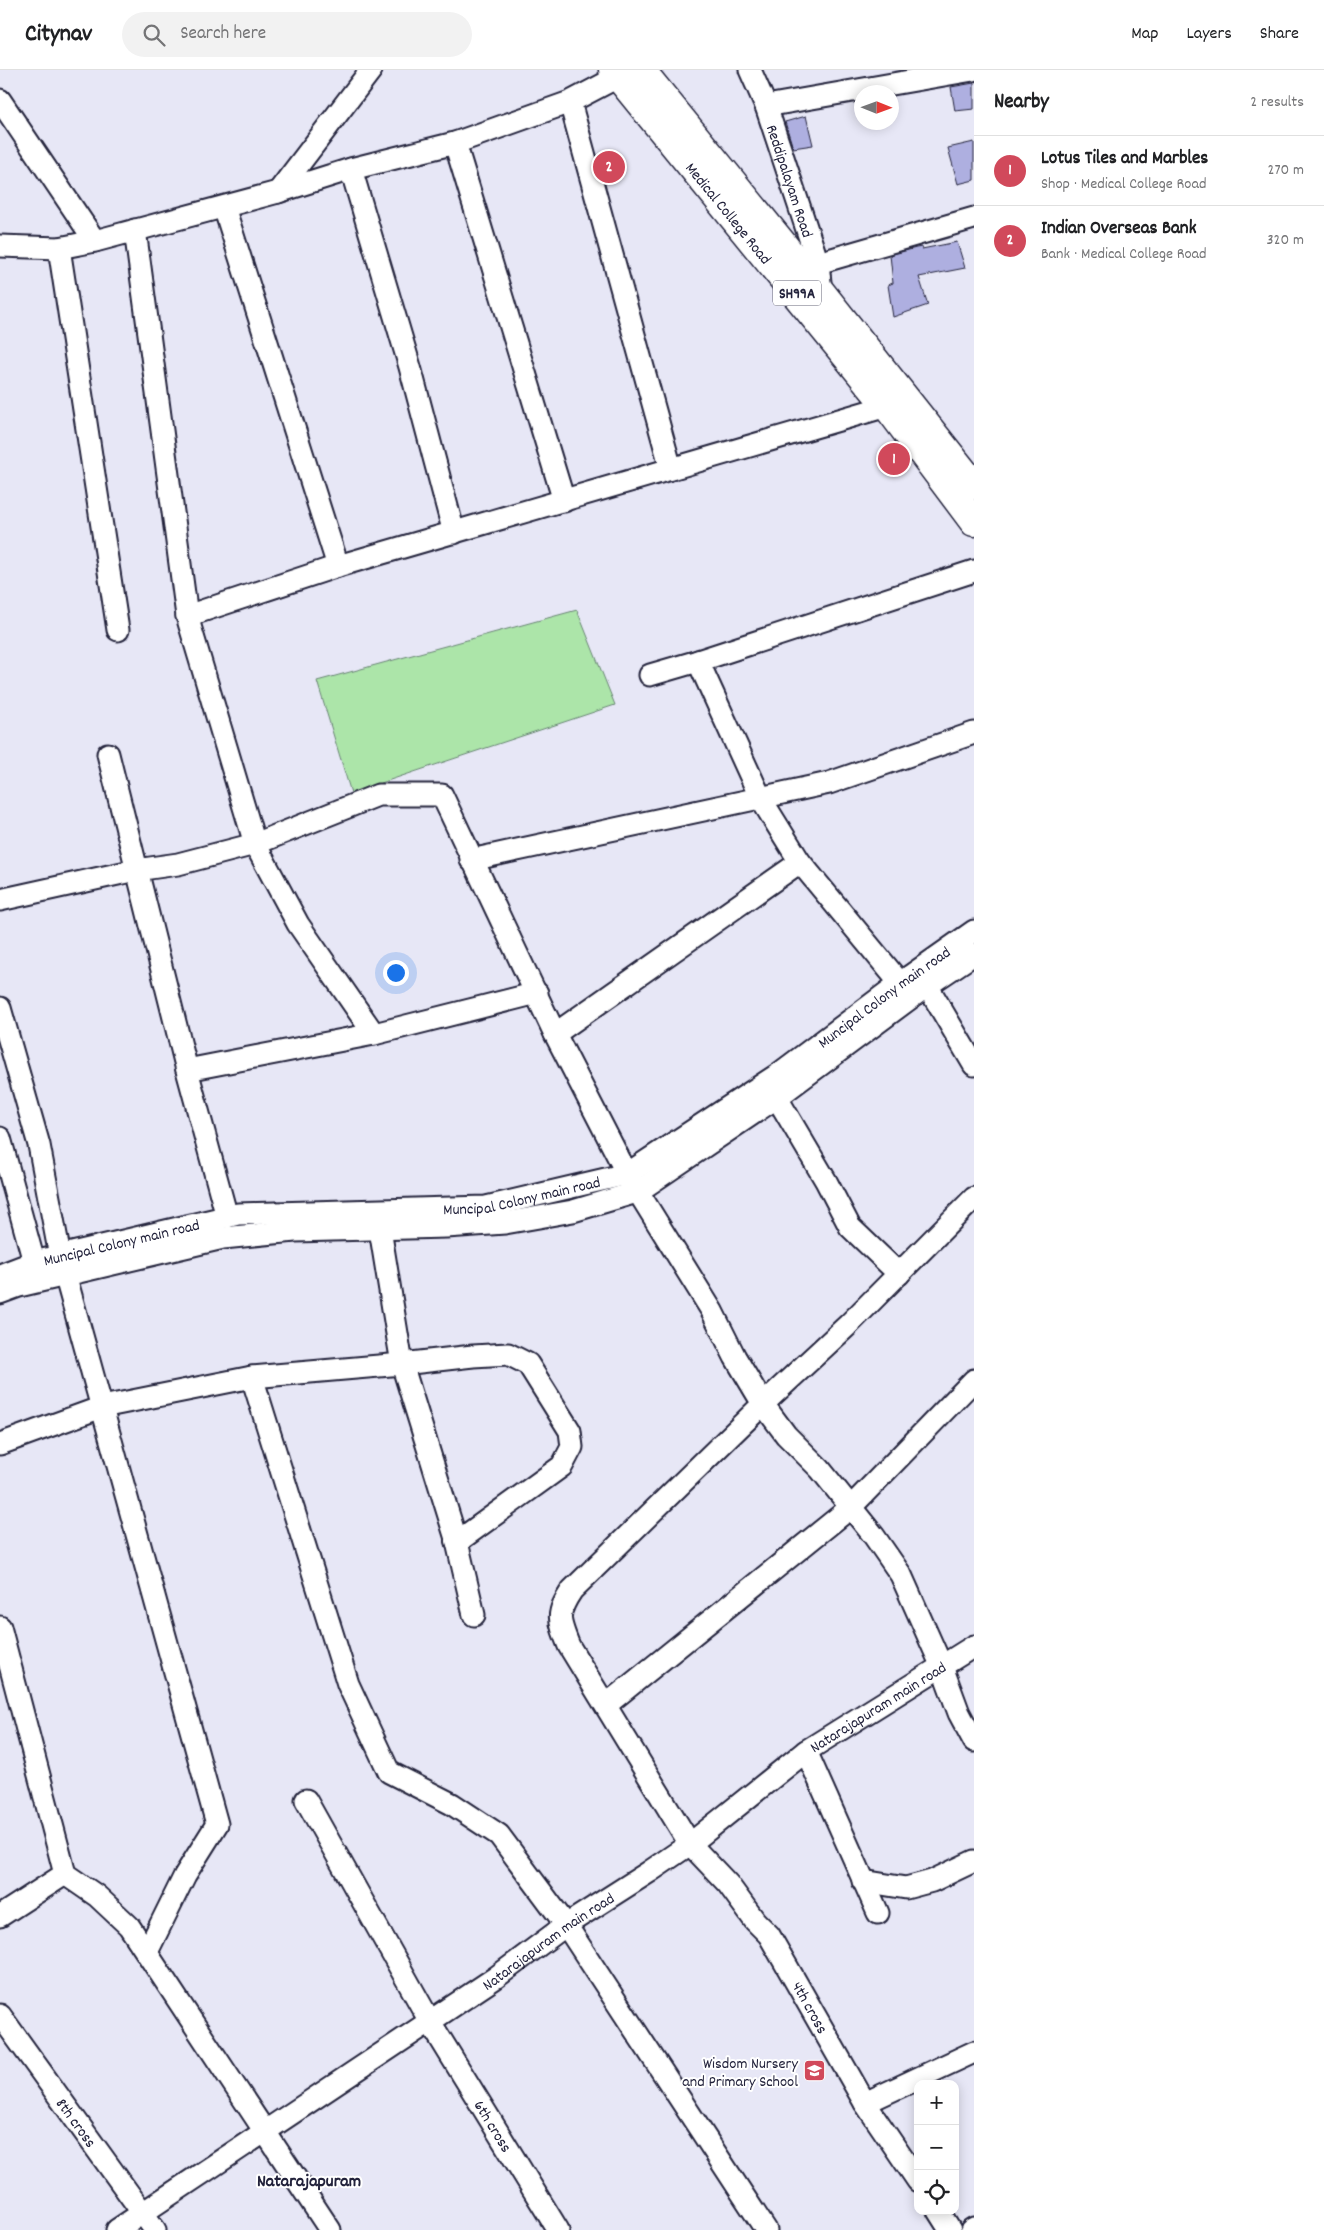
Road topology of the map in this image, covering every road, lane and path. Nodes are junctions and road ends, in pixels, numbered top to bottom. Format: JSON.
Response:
{"nodes":[{"id":1,"x":371,"y":70,"type":"edge"},
{"id":2,"x":750,"y":70,"type":"edge"},
{"id":3,"x":973,"y":70,"type":"edge"},
{"id":4,"x":626,"y":72,"type":"edge"},
{"id":5,"x":0,"y":100,"type":"edge"},
{"id":6,"x":570,"y":102,"type":"junction"},
{"id":7,"x":766,"y":106,"type":"junction"},
{"id":8,"x":454,"y":143,"type":"junction"},
{"id":9,"x":351,"y":170,"type":"junction"},
{"id":10,"x":278,"y":192,"type":"junction"},
{"id":11,"x":224,"y":207,"type":"junction"},
{"id":12,"x":974,"y":218,"type":"edge"},
{"id":13,"x":135,"y":230,"type":"junction"},
{"id":14,"x":95,"y":241,"type":"junction"},
{"id":15,"x":0,"y":246,"type":"edge"},
{"id":16,"x":59,"y":248,"type":"junction"},
{"id":17,"x":818,"y":263,"type":"junction"},
{"id":18,"x":821,"y":292,"type":"junction"},
{"id":19,"x":895,"y":400,"type":"junction"},
{"id":20,"x":672,"y":469,"type":"junction"},
{"id":21,"x":974,"y":485,"type":"edge"},
{"id":22,"x":564,"y":500,"type":"junction"},
{"id":23,"x":974,"y":522,"type":"edge"},
{"id":24,"x":454,"y":532,"type":"junction"},
{"id":25,"x":338,"y":566,"type":"junction"},
{"id":26,"x":974,"y":572,"type":"edge"},
{"id":27,"x":187,"y":616,"type":"junction"},
{"id":28,"x":118,"y":630,"type":"dead end"},
{"id":29,"x":698,"y":661,"type":"junction"},
{"id":30,"x":650,"y":675,"type":"dead end"},
{"id":31,"x":974,"y":733,"type":"edge"},
{"id":32,"x":108,"y":754,"type":"dead end"},
{"id":33,"x":761,"y":799,"type":"junction"},
{"id":34,"x":254,"y":844,"type":"junction"},
{"id":35,"x":471,"y":860,"type":"junction"},
{"id":36,"x":800,"y":862,"type":"junction"},
{"id":37,"x":136,"y":870,"type":"junction"},
{"id":38,"x":0,"y":900,"type":"edge"},
{"id":39,"x":974,"y":932,"type":"edge"},
{"id":40,"x":974,"y":954,"type":"edge"},
{"id":41,"x":923,"y":978,"type":"junction"},
{"id":42,"x":900,"y":983,"type":"junction"},
{"id":43,"x":537,"y":994,"type":"junction"},
{"id":44,"x":0,"y":1008,"type":"edge"},
{"id":45,"x":374,"y":1034,"type":"junction"},
{"id":46,"x":555,"y":1034,"type":"junction"},
{"id":47,"x":974,"y":1065,"type":"edge"},
{"id":48,"x":187,"y":1070,"type":"junction"},
{"id":49,"x":772,"y":1090,"type":"junction"},
{"id":50,"x":0,"y":1138,"type":"edge"},
{"id":51,"x":632,"y":1183,"type":"junction"},
{"id":52,"x":974,"y":1198,"type":"edge"},
{"id":53,"x":226,"y":1216,"type":"junction"},
{"id":54,"x":379,"y":1220,"type":"junction"},
{"id":55,"x":34,"y":1262,"type":"junction"},
{"id":56,"x":63,"y":1266,"type":"junction"},
{"id":57,"x":899,"y":1274,"type":"junction"},
{"id":58,"x":0,"y":1275,"type":"edge"},
{"id":59,"x":0,"y":1293,"type":"edge"},
{"id":60,"x":402,"y":1364,"type":"junction"},
{"id":61,"x":252,"y":1377,"type":"junction"},
{"id":62,"x":974,"y":1380,"type":"edge"},
{"id":63,"x":763,"y":1404,"type":"junction"},
{"id":64,"x":102,"y":1407,"type":"junction"},
{"id":65,"x":0,"y":1444,"type":"edge"},
{"id":66,"x":850,"y":1508,"type":"junction"},
{"id":67,"x":457,"y":1542,"type":"junction"},
{"id":68,"x":474,"y":1615,"type":"dead end"},
{"id":69,"x":0,"y":1627,"type":"edge"},
{"id":70,"x":974,"y":1646,"type":"edge"},
{"id":71,"x":942,"y":1667,"type":"junction"},
{"id":72,"x":606,"y":1705,"type":"junction"},
{"id":73,"x":974,"y":1741,"type":"edge"},
{"id":74,"x":806,"y":1751,"type":"junction"},
{"id":75,"x":306,"y":1800,"type":"dead end"},
{"id":76,"x":690,"y":1844,"type":"junction"},
{"id":77,"x":974,"y":1861,"type":"edge"},
{"id":78,"x":64,"y":1874,"type":"junction"},
{"id":79,"x":863,"y":1881,"type":"junction"},
{"id":80,"x":878,"y":1913,"type":"dead end"},
{"id":81,"x":0,"y":1916,"type":"edge"},
{"id":82,"x":566,"y":1925,"type":"junction"},
{"id":83,"x":147,"y":1952,"type":"junction"},
{"id":84,"x":0,"y":2014,"type":"edge"},
{"id":85,"x":430,"y":2021,"type":"junction"},
{"id":86,"x":974,"y":2052,"type":"edge"},
{"id":87,"x":865,"y":2103,"type":"junction"},
{"id":88,"x":266,"y":2130,"type":"junction"},
{"id":89,"x":914,"y":2175,"type":"edge"},
{"id":90,"x":144,"y":2212,"type":"junction"},
{"id":91,"x":941,"y":2215,"type":"edge"},
{"id":92,"x":118,"y":2230,"type":"edge"},
{"id":93,"x":155,"y":2230,"type":"edge"},
{"id":94,"x":330,"y":2230,"type":"edge"},
{"id":95,"x":558,"y":2230,"type":"edge"},
{"id":96,"x":766,"y":2230,"type":"edge"},
{"id":97,"x":950,"y":2230,"type":"edge"}],
"edges":[{"from":1,"to":10,"type":"street"},
{"from":2,"to":7,"type":"street","name":"Reddipalayam Road"},
{"from":3,"to":7,"type":"street"},
{"from":4,"to":6,"type":"street"},
{"from":4,"to":18,"type":"main road","name":"Medical College Road","number":"SH99A"},
{"from":4,"to":19,"type":"main road","name":"Medical College Road","number":"SH99A"},
{"from":5,"to":14,"type":"street"},
{"from":6,"to":8,"type":"street"},
{"from":6,"to":20,"type":"street"},
{"from":7,"to":17,"type":"street","name":"Reddipalayam Road"},
{"from":8,"to":9,"type":"street"},
{"from":8,"to":22,"type":"street"},
{"from":9,"to":10,"type":"street"},
{"from":9,"to":24,"type":"street"},
{"from":10,"to":11,"type":"street"},
{"from":11,"to":13,"type":"street"},
{"from":11,"to":25,"type":"street"},
{"from":12,"to":17,"type":"street"},
{"from":13,"to":14,"type":"street"},
{"from":13,"to":27,"type":"street"},
{"from":14,"to":16,"type":"street"},
{"from":15,"to":16,"type":"street"},
{"from":16,"to":28,"type":"street"},
{"from":17,"to":18,"type":"street","name":"Reddipalayam Road"},
{"from":18,"to":19,"type":"main road","name":"Medical College Road","number":"SH99A"},
{"from":19,"to":20,"type":"street"},
{"from":19,"to":21,"type":"main road","name":"Medical College Road","number":"SH99A"},
{"from":19,"to":23,"type":"main road","name":"Medical College Road","number":"SH99A"},
{"from":20,"to":22,"type":"street"},
{"from":22,"to":24,"type":"street"},
{"from":24,"to":25,"type":"street"},
{"from":25,"to":27,"type":"street"},
{"from":26,"to":29,"type":"street"},
{"from":27,"to":34,"type":"street"},
{"from":29,"to":30,"type":"street"},
{"from":29,"to":33,"type":"street"},
{"from":31,"to":33,"type":"street"},
{"from":32,"to":37,"type":"street"},
{"from":33,"to":35,"type":"street"},
{"from":33,"to":36,"type":"street"},
{"from":34,"to":35,"type":"street"},
{"from":34,"to":37,"type":"street"},
{"from":34,"to":45,"type":"street"},
{"from":35,"to":43,"type":"street"},
{"from":36,"to":42,"type":"street"},
{"from":36,"to":46,"type":"street"},
{"from":37,"to":38,"type":"street"},
{"from":37,"to":48,"type":"street"},
{"from":39,"to":41,"type":"street","name":"Muncipal Colony main road"},
{"from":40,"to":41,"type":"street"},
{"from":41,"to":42,"type":"street","name":"Muncipal Colony main road"},
{"from":41,"to":47,"type":"street"},
{"from":41,"to":49,"type":"street"},
{"from":42,"to":49,"type":"street","name":"Muncipal Colony main road"},
{"from":43,"to":45,"type":"street"},
{"from":43,"to":46,"type":"street"},
{"from":44,"to":56,"type":"street"},
{"from":45,"to":48,"type":"street"},
{"from":46,"to":51,"type":"street"},
{"from":48,"to":53,"type":"street"},
{"from":49,"to":51,"type":"street","name":"Muncipal Colony main road"},
{"from":49,"to":57,"type":"street"},
{"from":50,"to":55,"type":"street"},
{"from":51,"to":54,"type":"street","name":"Muncipal Colony main road"},
{"from":51,"to":63,"type":"street"},
{"from":52,"to":57,"type":"street","name":"4th cross"},
{"from":53,"to":54,"type":"street","name":"Muncipal Colony main road"},
{"from":53,"to":56,"type":"street","name":"Muncipal Colony main road"},
{"from":54,"to":56,"type":"street"},
{"from":54,"to":60,"type":"street"},
{"from":55,"to":56,"type":"street","name":"Muncipal Colony main road"},
{"from":55,"to":58,"type":"street","name":"Muncipal Colony main road"},
{"from":56,"to":59,"type":"street"},
{"from":56,"to":64,"type":"street"},
{"from":57,"to":63,"type":"street","name":"4th cross"},
{"from":60,"to":61,"type":"street"},
{"from":60,"to":67,"type":"street"},
{"from":60,"to":67,"type":"street"},
{"from":61,"to":64,"type":"street"},
{"from":61,"to":82,"type":"street"},
{"from":62,"to":66,"type":"street"},
{"from":63,"to":66,"type":"street"},
{"from":63,"to":72,"type":"street","name":"4th cross"},
{"from":64,"to":65,"type":"street"},
{"from":64,"to":83,"type":"street"},
{"from":66,"to":71,"type":"street"},
{"from":66,"to":72,"type":"street"},
{"from":67,"to":68,"type":"street"},
{"from":69,"to":78,"type":"street"},
{"from":70,"to":71,"type":"street","name":"Natarajapuram main road"},
{"from":71,"to":73,"type":"street"},
{"from":71,"to":74,"type":"street","name":"Natarajapuram main road"},
{"from":72,"to":76,"type":"street","name":"4th cross"},
{"from":74,"to":76,"type":"street","name":"Natarajapuram main road"},
{"from":74,"to":79,"type":"street"},
{"from":75,"to":85,"type":"street","name":"6th cross"},
{"from":76,"to":82,"type":"street","name":"Natarajapuram main road"},
{"from":76,"to":87,"type":"street","name":"4th cross"},
{"from":77,"to":79,"type":"street"},
{"from":78,"to":81,"type":"street"},
{"from":78,"to":83,"type":"street"},
{"from":79,"to":80,"type":"street"},
{"from":82,"to":85,"type":"street","name":"Natarajapuram main road"},
{"from":82,"to":96,"type":"street"},
{"from":83,"to":88,"type":"street"},
{"from":84,"to":90,"type":"street","name":"8th cross"},
{"from":85,"to":88,"type":"street","name":"Natarajapuram main road"},
{"from":85,"to":95,"type":"street","name":"6th cross"},
{"from":86,"to":87,"type":"street"},
{"from":87,"to":89,"type":"street","name":"4th cross"},
{"from":88,"to":90,"type":"street","name":"Natarajapuram main road"},
{"from":88,"to":94,"type":"street"},
{"from":90,"to":92,"type":"street","name":"Natarajapuram main road"},
{"from":90,"to":93,"type":"street","name":"8th cross"},
{"from":91,"to":97,"type":"street"}]}
